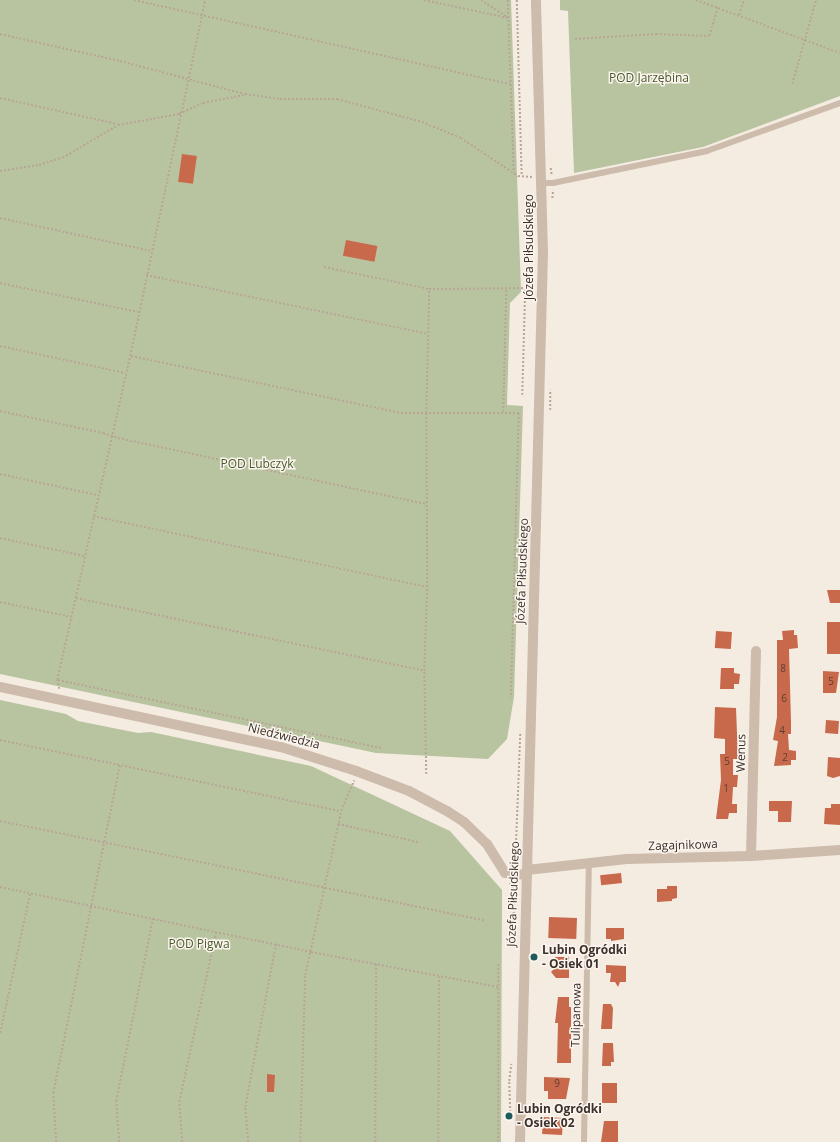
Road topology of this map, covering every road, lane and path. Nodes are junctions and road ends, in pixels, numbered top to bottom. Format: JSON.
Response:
{"nodes":[{"id":1,"x":134,"y":0,"type":"edge"},
{"id":2,"x":205,"y":0,"type":"edge"},
{"id":3,"x":424,"y":0,"type":"edge"},
{"id":4,"x":481,"y":0,"type":"edge"},
{"id":5,"x":508,"y":0,"type":"edge"},
{"id":6,"x":517,"y":0,"type":"edge"},
{"id":7,"x":536,"y":0,"type":"edge"},
{"id":8,"x":696,"y":0,"type":"edge"},
{"id":9,"x":744,"y":0,"type":"edge"},
{"id":10,"x":816,"y":0,"type":"edge"},
{"id":11,"x":718,"y":7,"type":"junction"},
{"id":12,"x":202,"y":15,"type":"junction"},
{"id":13,"x":739,"y":15,"type":"junction"},
{"id":14,"x":508,"y":18,"type":"junction"},
{"id":15,"x":0,"y":34,"type":"edge"},
{"id":16,"x":575,"y":39,"type":"dead end"},
{"id":17,"x":804,"y":40,"type":"junction"},
{"id":18,"x":840,"y":54,"type":"edge"},
{"id":19,"x":187,"y":80,"type":"junction"},
{"id":20,"x":510,"y":84,"type":"junction"},
{"id":21,"x":792,"y":84,"type":"dead end"},
{"id":22,"x":245,"y":94,"type":"junction"},
{"id":23,"x":0,"y":98,"type":"edge"},
{"id":24,"x":840,"y":103,"type":"edge"},
{"id":25,"x":179,"y":114,"type":"junction"},
{"id":26,"x":118,"y":124,"type":"junction"},
{"id":27,"x":0,"y":171,"type":"edge"},
{"id":28,"x":514,"y":173,"type":"junction"},
{"id":29,"x":522,"y":176,"type":"junction"},
{"id":30,"x":542,"y":181,"type":"junction"},
{"id":31,"x":0,"y":218,"type":"edge"},
{"id":32,"x":151,"y":251,"type":"junction"},
{"id":33,"x":324,"y":267,"type":"dead end"},
{"id":34,"x":146,"y":276,"type":"junction"},
{"id":35,"x":0,"y":283,"type":"edge"},
{"id":36,"x":506,"y":288,"type":"junction"},
{"id":37,"x":525,"y":288,"type":"junction"},
{"id":38,"x":429,"y":289,"type":"junction"},
{"id":39,"x":542,"y":289,"type":"junction"},
{"id":40,"x":138,"y":312,"type":"junction"},
{"id":41,"x":428,"y":334,"type":"junction"},
{"id":42,"x":0,"y":346,"type":"edge"},
{"id":43,"x":130,"y":356,"type":"junction"},
{"id":44,"x":125,"y":373,"type":"junction"},
{"id":45,"x":522,"y":395,"type":"dead end"},
{"id":46,"x":0,"y":411,"type":"edge"},
{"id":47,"x":426,"y":413,"type":"junction"},
{"id":48,"x":503,"y":413,"type":"junction"},
{"id":49,"x":111,"y":436,"type":"junction"},
{"id":50,"x":0,"y":474,"type":"edge"},
{"id":51,"x":97,"y":495,"type":"junction"},
{"id":52,"x":426,"y":504,"type":"junction"},
{"id":53,"x":93,"y":516,"type":"junction"},
{"id":54,"x":0,"y":538,"type":"edge"},
{"id":55,"x":84,"y":556,"type":"junction"},
{"id":56,"x":427,"y":587,"type":"junction"},
{"id":57,"x":76,"y":598,"type":"junction"},
{"id":58,"x":0,"y":602,"type":"edge"},
{"id":59,"x":71,"y":617,"type":"junction"},
{"id":60,"x":756,"y":651,"type":"dead end"},
{"id":61,"x":424,"y":671,"type":"junction"},
{"id":62,"x":57,"y":680,"type":"junction"},
{"id":63,"x":60,"y":686,"type":"dead end"},
{"id":64,"x":0,"y":688,"type":"edge"},
{"id":65,"x":511,"y":698,"type":"dead end"},
{"id":66,"x":520,"y":728,"type":"dead end"},
{"id":67,"x":0,"y":740,"type":"edge"},
{"id":68,"x":381,"y":748,"type":"dead end"},
{"id":69,"x":120,"y":765,"type":"junction"},
{"id":70,"x":426,"y":774,"type":"dead end"},
{"id":71,"x":353,"y":784,"type":"dead end"},
{"id":72,"x":341,"y":811,"type":"junction"},
{"id":73,"x":0,"y":821,"type":"edge"},
{"id":74,"x":338,"y":824,"type":"junction"},
{"id":75,"x":104,"y":842,"type":"junction"},
{"id":76,"x":418,"y":842,"type":"dead end"},
{"id":77,"x":840,"y":850,"type":"edge"},
{"id":78,"x":751,"y":856,"type":"junction"},
{"id":79,"x":589,"y":864,"type":"junction"},
{"id":80,"x":527,"y":873,"type":"junction"},
{"id":81,"x":511,"y":875,"type":"junction"},
{"id":82,"x":0,"y":887,"type":"edge"},
{"id":83,"x":326,"y":887,"type":"junction"},
{"id":84,"x":30,"y":893,"type":"junction"},
{"id":85,"x":90,"y":906,"type":"junction"},
{"id":86,"x":153,"y":918,"type":"junction"},
{"id":87,"x":486,"y":921,"type":"dead end"},
{"id":88,"x":216,"y":932,"type":"junction"},
{"id":89,"x":515,"y":937,"type":"dead end"},
{"id":90,"x":276,"y":942,"type":"junction"},
{"id":91,"x":310,"y":952,"type":"junction"},
{"id":92,"x":376,"y":963,"type":"junction"},
{"id":93,"x":498,"y":963,"type":"dead end"},
{"id":94,"x":439,"y":977,"type":"junction"},
{"id":95,"x":498,"y":987,"type":"junction"},
{"id":96,"x":0,"y":1033,"type":"edge"},
{"id":97,"x":56,"y":1142,"type":"edge"},
{"id":98,"x":119,"y":1142,"type":"edge"},
{"id":99,"x":182,"y":1142,"type":"edge"},
{"id":100,"x":248,"y":1142,"type":"edge"},
{"id":101,"x":300,"y":1142,"type":"edge"},
{"id":102,"x":375,"y":1142,"type":"edge"},
{"id":103,"x":438,"y":1142,"type":"edge"},
{"id":104,"x":498,"y":1142,"type":"edge"},
{"id":105,"x":520,"y":1142,"type":"edge"},
{"id":106,"x":584,"y":1142,"type":"edge"}],
"edges":[{"from":1,"to":12,"type":"path"},
{"from":2,"to":12,"type":"path"},
{"from":3,"to":14,"type":"path"},
{"from":4,"to":14,"type":"path"},
{"from":5,"to":14,"type":"path"},
{"from":6,"to":29,"type":"path"},
{"from":7,"to":30,"type":"street","name":"Józefa Piłsudskiego"},
{"from":8,"to":11,"type":"path"},
{"from":9,"to":13,"type":"path"},
{"from":10,"to":17,"type":"path"},
{"from":11,"to":13,"type":"path"},
{"from":11,"to":16,"type":"path"},
{"from":12,"to":19,"type":"path"},
{"from":12,"to":20,"type":"path"},
{"from":13,"to":17,"type":"path"},
{"from":14,"to":20,"type":"path"},
{"from":15,"to":19,"type":"path"},
{"from":17,"to":18,"type":"path"},
{"from":17,"to":21,"type":"path"},
{"from":19,"to":22,"type":"path"},
{"from":19,"to":25,"type":"path"},
{"from":20,"to":28,"type":"path"},
{"from":22,"to":25,"type":"path"},
{"from":22,"to":28,"type":"path"},
{"from":23,"to":26,"type":"path"},
{"from":24,"to":30,"type":"lane"},
{"from":25,"to":26,"type":"path"},
{"from":25,"to":32,"type":"path"},
{"from":26,"to":27,"type":"path"},
{"from":28,"to":29,"type":"path"},
{"from":29,"to":30,"type":"path"},
{"from":30,"to":39,"type":"street","name":"Józefa Piłsudskiego"},
{"from":31,"to":32,"type":"path"},
{"from":32,"to":34,"type":"path"},
{"from":33,"to":38,"type":"path"},
{"from":34,"to":40,"type":"path"},
{"from":34,"to":41,"type":"path"},
{"from":35,"to":40,"type":"path"},
{"from":36,"to":37,"type":"path"},
{"from":36,"to":38,"type":"path"},
{"from":36,"to":48,"type":"path"},
{"from":37,"to":39,"type":"path"},
{"from":37,"to":45,"type":"path"},
{"from":38,"to":41,"type":"path"},
{"from":39,"to":80,"type":"street","name":"Józefa Piłsudskiego"},
{"from":40,"to":43,"type":"path"},
{"from":41,"to":47,"type":"path"},
{"from":42,"to":44,"type":"path"},
{"from":43,"to":44,"type":"path"},
{"from":43,"to":47,"type":"path"},
{"from":44,"to":49,"type":"path"},
{"from":46,"to":49,"type":"path"},
{"from":47,"to":48,"type":"path"},
{"from":47,"to":52,"type":"path"},
{"from":48,"to":65,"type":"path"},
{"from":49,"to":51,"type":"path"},
{"from":49,"to":52,"type":"path"},
{"from":50,"to":51,"type":"path"},
{"from":51,"to":53,"type":"path"},
{"from":52,"to":56,"type":"path"},
{"from":53,"to":55,"type":"path"},
{"from":53,"to":56,"type":"path"},
{"from":54,"to":55,"type":"path"},
{"from":55,"to":57,"type":"path"},
{"from":56,"to":61,"type":"path"},
{"from":57,"to":59,"type":"path"},
{"from":57,"to":61,"type":"path"},
{"from":58,"to":59,"type":"path"},
{"from":59,"to":62,"type":"path"},
{"from":60,"to":78,"type":"street","name":"Wenus"},
{"from":61,"to":70,"type":"path"},
{"from":62,"to":63,"type":"path"},
{"from":62,"to":68,"type":"path"},
{"from":64,"to":81,"type":"street","name":"Niedźwiedzia"},
{"from":66,"to":81,"type":"path"},
{"from":67,"to":69,"type":"path"},
{"from":69,"to":72,"type":"path"},
{"from":69,"to":75,"type":"path"},
{"from":71,"to":72,"type":"path"},
{"from":72,"to":74,"type":"path"},
{"from":73,"to":75,"type":"path"},
{"from":74,"to":76,"type":"path"},
{"from":74,"to":83,"type":"path"},
{"from":75,"to":83,"type":"path"},
{"from":75,"to":85,"type":"path"},
{"from":77,"to":78,"type":"street","name":"Zagajnikowa"},
{"from":78,"to":79,"type":"street","name":"Zagajnikowa"},
{"from":79,"to":80,"type":"street","name":"Zagajnikowa"},
{"from":79,"to":106,"type":"lane","name":"Tulipanowa"},
{"from":80,"to":81,"type":"street"},
{"from":80,"to":105,"type":"street","name":"Józefa Piłsudskiego"},
{"from":81,"to":89,"type":"path"},
{"from":82,"to":84,"type":"path"},
{"from":83,"to":87,"type":"path"},
{"from":83,"to":91,"type":"path"},
{"from":84,"to":85,"type":"path"},
{"from":84,"to":96,"type":"path"},
{"from":85,"to":86,"type":"path"},
{"from":85,"to":97,"type":"path"},
{"from":86,"to":88,"type":"path"},
{"from":86,"to":98,"type":"path"},
{"from":88,"to":90,"type":"path"},
{"from":88,"to":99,"type":"path"},
{"from":90,"to":91,"type":"path"},
{"from":90,"to":100,"type":"path"},
{"from":91,"to":92,"type":"path"},
{"from":91,"to":101,"type":"path"},
{"from":92,"to":94,"type":"path"},
{"from":92,"to":102,"type":"path"},
{"from":93,"to":95,"type":"path"},
{"from":94,"to":95,"type":"path"},
{"from":94,"to":103,"type":"path"},
{"from":95,"to":104,"type":"path"}]}
